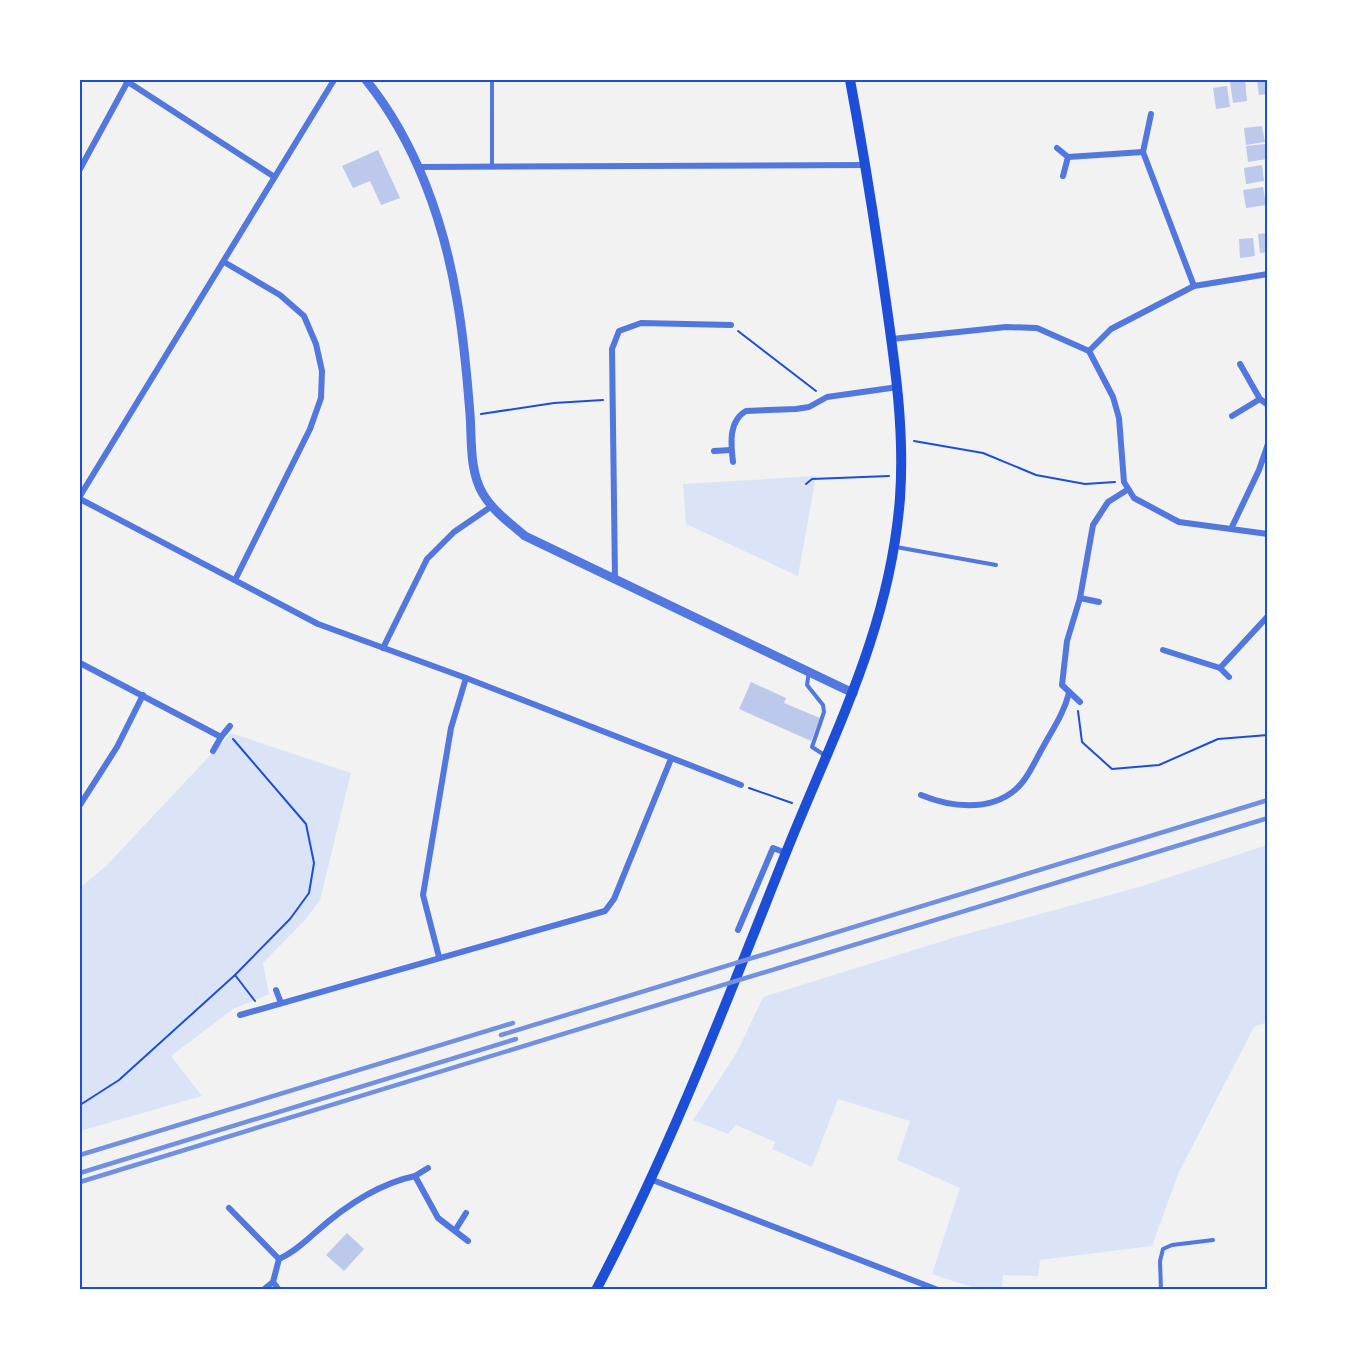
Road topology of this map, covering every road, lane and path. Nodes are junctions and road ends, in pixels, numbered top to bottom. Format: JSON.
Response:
{"nodes":[{"id":1,"x":127,"y":80,"type":"edge"},
{"id":2,"x":334,"y":80,"type":"edge"},
{"id":3,"x":366,"y":80,"type":"edge"},
{"id":4,"x":492,"y":80,"type":"edge"},
{"id":5,"x":850,"y":80,"type":"edge"},
{"id":6,"x":1151,"y":114,"type":"dead end"},
{"id":7,"x":1057,"y":148,"type":"dead end"},
{"id":8,"x":1143,"y":152,"type":"junction"},
{"id":9,"x":1068,"y":156,"type":"junction"},
{"id":10,"x":866,"y":165,"type":"junction"},
{"id":11,"x":420,"y":167,"type":"junction"},
{"id":12,"x":492,"y":167,"type":"junction"},
{"id":13,"x":80,"y":169,"type":"edge"},
{"id":14,"x":1063,"y":176,"type":"dead end"},
{"id":15,"x":273,"y":177,"type":"junction"},
{"id":16,"x":224,"y":262,"type":"junction"},
{"id":17,"x":1268,"y":274,"type":"edge"},
{"id":18,"x":1194,"y":286,"type":"junction"},
{"id":19,"x":731,"y":325,"type":"joint"},
{"id":20,"x":892,"y":339,"type":"junction"},
{"id":21,"x":1089,"y":351,"type":"junction"},
{"id":22,"x":1240,"y":364,"type":"dead end"},
{"id":23,"x":899,"y":387,"type":"junction"},
{"id":24,"x":823,"y":390,"type":"dead end"},
{"id":25,"x":612,"y":399,"type":"junction"},
{"id":26,"x":1260,"y":399,"type":"junction"},
{"id":27,"x":1268,"y":405,"type":"edge"},
{"id":28,"x":470,"y":415,"type":"junction"},
{"id":29,"x":1232,"y":416,"type":"dead end"},
{"id":30,"x":902,"y":439,"type":"junction"},
{"id":31,"x":1268,"y":444,"type":"edge"},
{"id":32,"x":731,"y":450,"type":"junction"},
{"id":33,"x":714,"y":451,"type":"dead end"},
{"id":34,"x":733,"y":462,"type":"dead end"},
{"id":35,"x":901,"y":476,"type":"junction"},
{"id":36,"x":1124,"y":482,"type":"junction"},
{"id":37,"x":806,"y":484,"type":"dead end"},
{"id":38,"x":1127,"y":490,"type":"junction"},
{"id":39,"x":80,"y":497,"type":"edge"},
{"id":40,"x":492,"y":506,"type":"junction"},
{"id":41,"x":1232,"y":529,"type":"junction"},
{"id":42,"x":1268,"y":534,"type":"edge"},
{"id":43,"x":895,"y":547,"type":"junction"},
{"id":44,"x":996,"y":565,"type":"dead end"},
{"id":45,"x":615,"y":578,"type":"junction"},
{"id":46,"x":235,"y":580,"type":"junction"},
{"id":47,"x":1080,"y":598,"type":"junction"},
{"id":48,"x":1099,"y":602,"type":"dead end"},
{"id":49,"x":1268,"y":616,"type":"edge"},
{"id":50,"x":383,"y":648,"type":"junction"},
{"id":51,"x":1163,"y":650,"type":"dead end"},
{"id":52,"x":80,"y":663,"type":"edge"},
{"id":53,"x":1220,"y":668,"type":"junction"},
{"id":54,"x":809,"y":670,"type":"junction"},
{"id":55,"x":1229,"y":677,"type":"dead end"},
{"id":56,"x":466,"y":678,"type":"junction"},
{"id":57,"x":853,"y":693,"type":"junction"},
{"id":58,"x":1069,"y":693,"type":"junction"},
{"id":59,"x":143,"y":695,"type":"junction"},
{"id":60,"x":1080,"y":702,"type":"joint"},
{"id":61,"x":230,"y":726,"type":"dead end"},
{"id":62,"x":1268,"y":735,"type":"edge"},
{"id":63,"x":221,"y":737,"type":"junction"},
{"id":64,"x":213,"y":751,"type":"dead end"},
{"id":65,"x":826,"y":756,"type":"junction"},
{"id":66,"x":671,"y":759,"type":"junction"},
{"id":67,"x":741,"y":785,"type":"joint"},
{"id":68,"x":921,"y":795,"type":"dead end"},
{"id":69,"x":80,"y":805,"type":"edge"},
{"id":70,"x":805,"y":808,"type":"junction"},
{"id":71,"x":786,"y":853,"type":"junction"},
{"id":72,"x":738,"y":930,"type":"dead end"},
{"id":73,"x":439,"y":957,"type":"junction"},
{"id":74,"x":235,"y":975,"type":"junction"},
{"id":75,"x":276,"y":990,"type":"dead end"},
{"id":76,"x":281,"y":1004,"type":"junction"},
{"id":77,"x":261,"y":1008,"type":"junction"},
{"id":78,"x":240,"y":1015,"type":"dead end"},
{"id":79,"x":80,"y":1105,"type":"edge"},
{"id":80,"x":428,"y":1168,"type":"dead end"},
{"id":81,"x":416,"y":1176,"type":"junction"},
{"id":82,"x":650,"y":1179,"type":"junction"},
{"id":83,"x":229,"y":1208,"type":"dead end"},
{"id":84,"x":466,"y":1213,"type":"dead end"},
{"id":85,"x":456,"y":1229,"type":"junction"},
{"id":86,"x":1213,"y":1240,"type":"dead end"},
{"id":87,"x":468,"y":1241,"type":"dead end"},
{"id":88,"x":279,"y":1260,"type":"junction"},
{"id":89,"x":273,"y":1282,"type":"junction"},
{"id":90,"x":262,"y":1290,"type":"edge"},
{"id":91,"x":279,"y":1290,"type":"edge"},
{"id":92,"x":596,"y":1290,"type":"edge"},
{"id":93,"x":938,"y":1290,"type":"edge"},
{"id":94,"x":1161,"y":1290,"type":"edge"}],
"edges":[{"from":1,"to":13,"type":"street"},
{"from":1,"to":15,"type":"street"},
{"from":2,"to":15,"type":"street"},
{"from":3,"to":11,"type":"street"},
{"from":4,"to":12,"type":"lane"},
{"from":5,"to":10,"type":"main road"},
{"from":6,"to":8,"type":"street"},
{"from":7,"to":9,"type":"street"},
{"from":8,"to":9,"type":"street"},
{"from":8,"to":18,"type":"street"},
{"from":9,"to":14,"type":"street"},
{"from":10,"to":12,"type":"street"},
{"from":10,"to":20,"type":"main road"},
{"from":11,"to":12,"type":"street"},
{"from":11,"to":28,"type":"street"},
{"from":15,"to":16,"type":"street"},
{"from":16,"to":39,"type":"street"},
{"from":16,"to":46,"type":"street"},
{"from":17,"to":18,"type":"street"},
{"from":18,"to":21,"type":"street"},
{"from":19,"to":24,"type":"path"},
{"from":19,"to":25,"type":"street"},
{"from":20,"to":21,"type":"street"},
{"from":20,"to":23,"type":"main road"},
{"from":21,"to":36,"type":"street"},
{"from":22,"to":26,"type":"street"},
{"from":23,"to":30,"type":"main road"},
{"from":23,"to":32,"type":"street"},
{"from":25,"to":28,"type":"path"},
{"from":25,"to":45,"type":"street"},
{"from":26,"to":27,"type":"street"},
{"from":26,"to":29,"type":"street"},
{"from":28,"to":40,"type":"street"},
{"from":30,"to":35,"type":"main road"},
{"from":30,"to":36,"type":"path"},
{"from":31,"to":41,"type":"street"},
{"from":32,"to":33,"type":"street"},
{"from":32,"to":34,"type":"street"},
{"from":35,"to":37,"type":"path"},
{"from":35,"to":43,"type":"main road"},
{"from":36,"to":38,"type":"street"},
{"from":38,"to":41,"type":"street"},
{"from":38,"to":47,"type":"street"},
{"from":39,"to":46,"type":"street"},
{"from":40,"to":45,"type":"street"},
{"from":40,"to":50,"type":"street"},
{"from":41,"to":42,"type":"street"},
{"from":43,"to":44,"type":"lane"},
{"from":43,"to":57,"type":"main road"},
{"from":45,"to":54,"type":"street"},
{"from":46,"to":50,"type":"street"},
{"from":47,"to":48,"type":"street"},
{"from":47,"to":58,"type":"street"},
{"from":49,"to":53,"type":"street"},
{"from":50,"to":56,"type":"street"},
{"from":51,"to":53,"type":"street"},
{"from":52,"to":59,"type":"street"},
{"from":53,"to":55,"type":"street"},
{"from":54,"to":57,"type":"street"},
{"from":54,"to":65,"type":"lane"},
{"from":56,"to":66,"type":"street"},
{"from":56,"to":73,"type":"street"},
{"from":57,"to":65,"type":"main road"},
{"from":58,"to":60,"type":"street"},
{"from":58,"to":68,"type":"street"},
{"from":59,"to":63,"type":"street"},
{"from":59,"to":69,"type":"street"},
{"from":60,"to":62,"type":"path"},
{"from":61,"to":63,"type":"street"},
{"from":63,"to":64,"type":"street"},
{"from":63,"to":74,"type":"path"},
{"from":65,"to":70,"type":"main road"},
{"from":66,"to":67,"type":"street"},
{"from":66,"to":73,"type":"street"},
{"from":67,"to":70,"type":"path"},
{"from":70,"to":71,"type":"main road"},
{"from":71,"to":72,"type":"street"},
{"from":71,"to":82,"type":"main road"},
{"from":73,"to":76,"type":"street"},
{"from":74,"to":77,"type":"path"},
{"from":74,"to":79,"type":"path"},
{"from":75,"to":76,"type":"street"},
{"from":76,"to":77,"type":"street"},
{"from":77,"to":78,"type":"street"},
{"from":80,"to":81,"type":"street"},
{"from":81,"to":85,"type":"street"},
{"from":81,"to":88,"type":"street"},
{"from":82,"to":92,"type":"main road"},
{"from":82,"to":93,"type":"street"},
{"from":83,"to":88,"type":"street"},
{"from":84,"to":85,"type":"street"},
{"from":85,"to":87,"type":"street"},
{"from":86,"to":94,"type":"lane"},
{"from":88,"to":89,"type":"street"},
{"from":89,"to":90,"type":"street"},
{"from":89,"to":91,"type":"street"}]}
